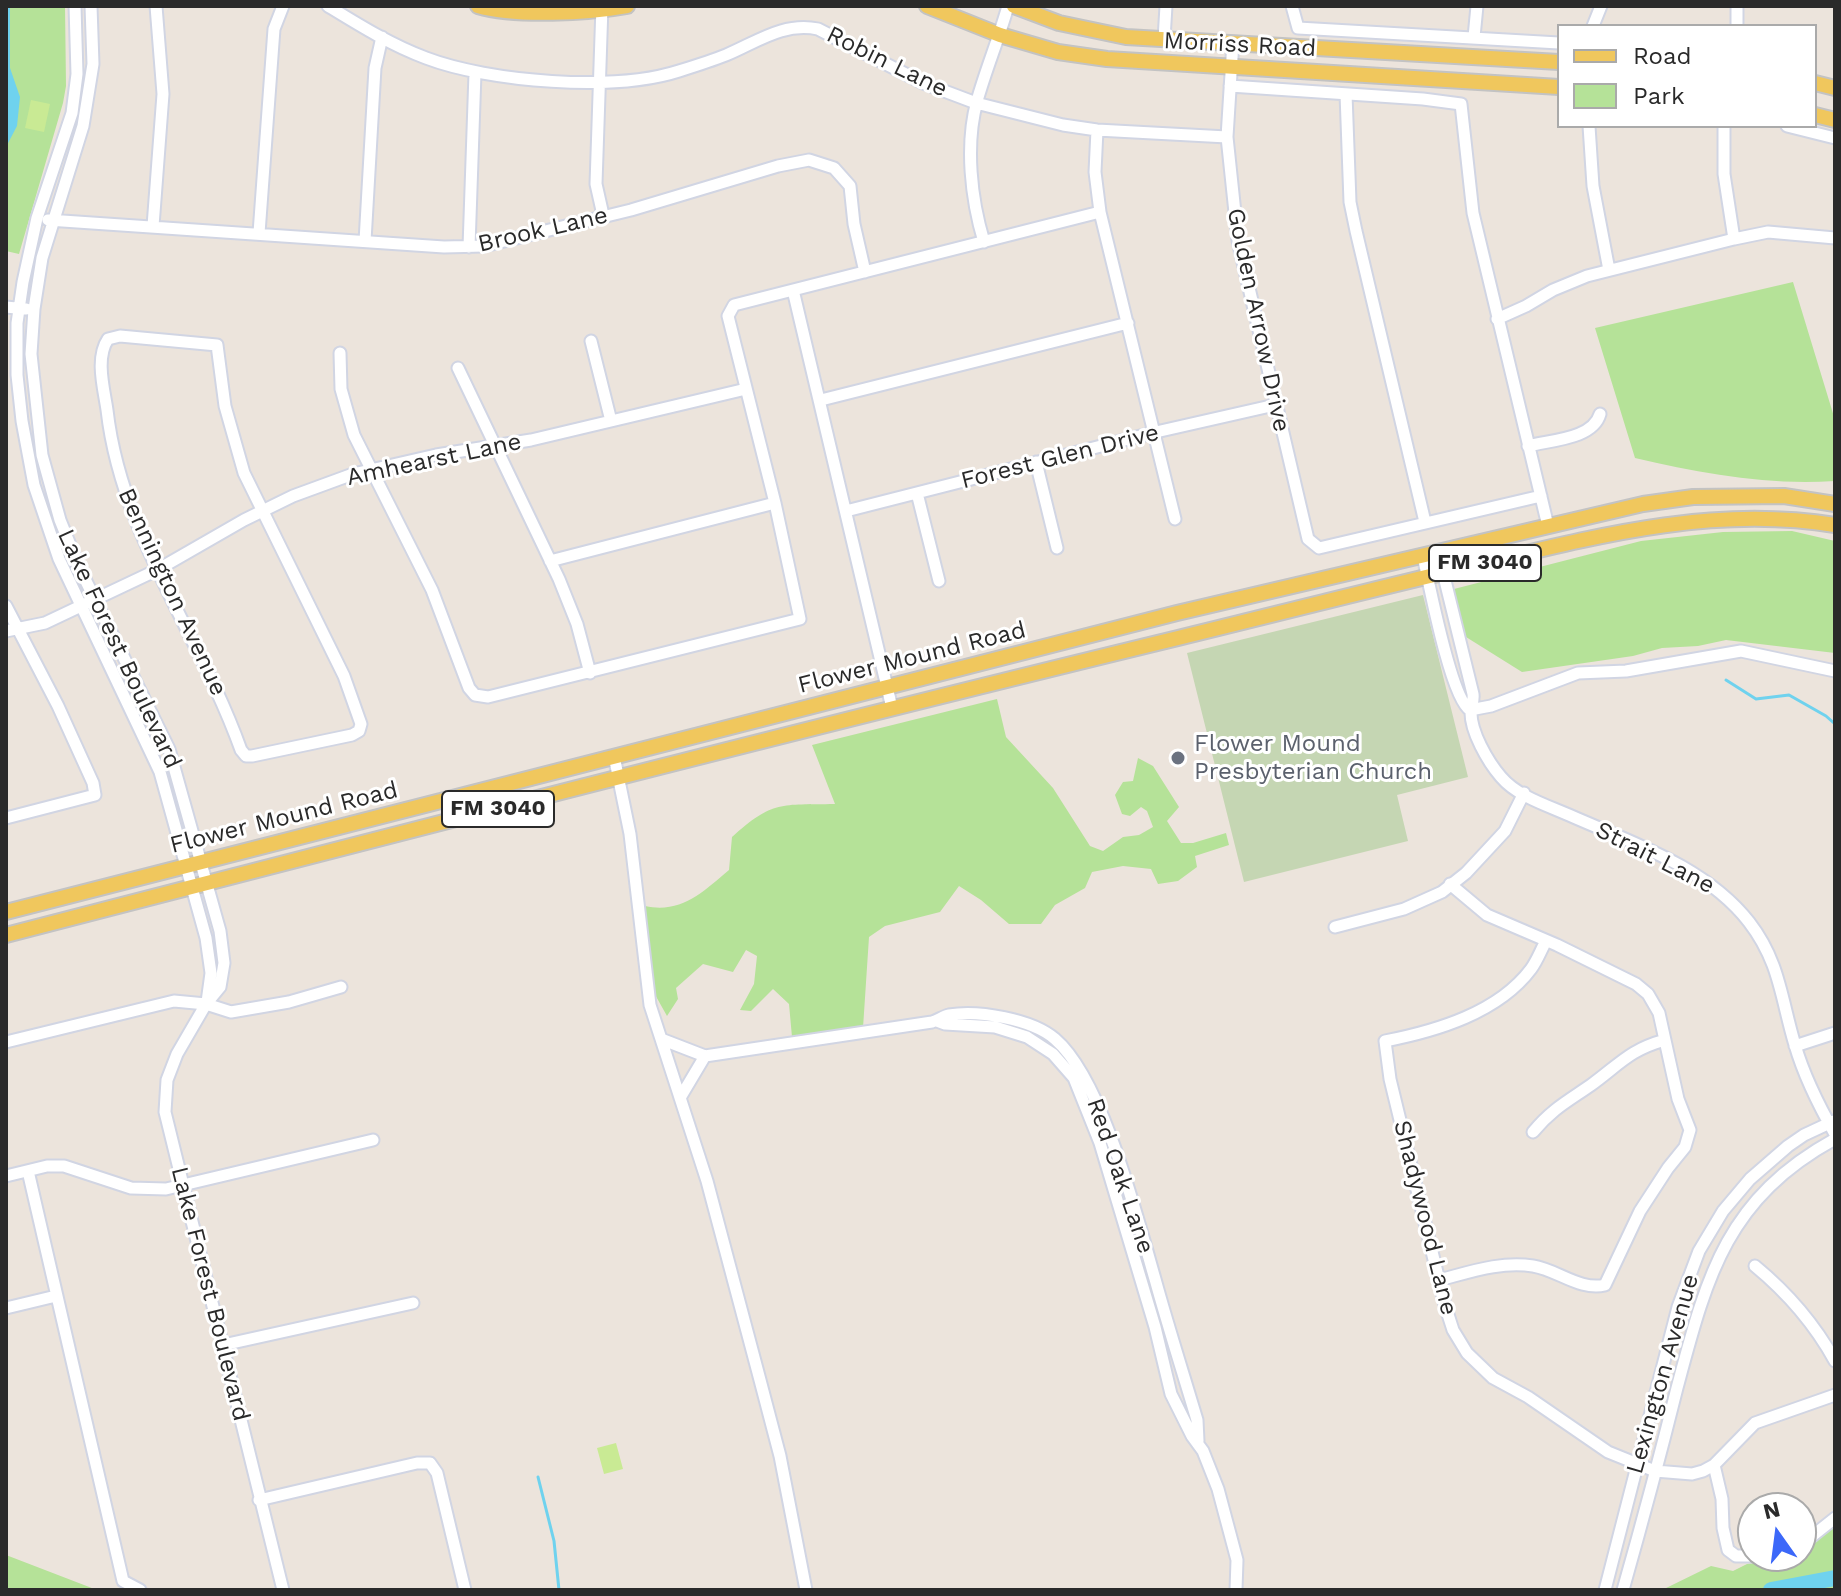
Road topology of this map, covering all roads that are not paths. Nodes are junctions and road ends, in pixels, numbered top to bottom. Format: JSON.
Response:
{"nodes":[{"id":1,"x":75,"y":6,"type":"edge"},
{"id":2,"x":91,"y":6,"type":"edge"},
{"id":3,"x":156,"y":6,"type":"edge"},
{"id":4,"x":283,"y":6,"type":"edge"},
{"id":5,"x":328,"y":6,"type":"edge"},
{"id":6,"x":478,"y":6,"type":"edge"},
{"id":7,"x":627,"y":6,"type":"edge"},
{"id":8,"x":927,"y":6,"type":"edge"},
{"id":9,"x":1011,"y":6,"type":"edge"},
{"id":10,"x":1166,"y":6,"type":"edge"},
{"id":11,"x":1292,"y":6,"type":"edge"},
{"id":12,"x":1477,"y":6,"type":"edge"},
{"id":13,"x":602,"y":8,"type":"edge"},
{"id":14,"x":1000,"y":35,"type":"junction"},
{"id":15,"x":382,"y":37,"type":"junction"},
{"id":16,"x":1474,"y":37,"type":"junction"},
{"id":17,"x":1164,"y":39,"type":"junction"},
{"id":18,"x":1233,"y":42,"type":"junction"},
{"id":19,"x":1557,"y":43,"type":"edge"},
{"id":20,"x":1557,"y":62,"type":"edge"},
{"id":21,"x":1231,"y":66,"type":"junction"},
{"id":22,"x":475,"y":73,"type":"junction"},
{"id":23,"x":600,"y":81,"type":"junction"},
{"id":24,"x":1230,"y":86,"type":"junction"},
{"id":25,"x":1557,"y":87,"type":"edge"},
{"id":26,"x":1346,"y":94,"type":"junction"},
{"id":27,"x":976,"y":103,"type":"junction"},
{"id":28,"x":1589,"y":128,"type":"edge"},
{"id":29,"x":1724,"y":128,"type":"edge"},
{"id":30,"x":1795,"y":128,"type":"edge"},
{"id":31,"x":1097,"y":130,"type":"junction"},
{"id":32,"x":1227,"y":137,"type":"junction"},
{"id":33,"x":1835,"y":138,"type":"edge"},
{"id":34,"x":1100,"y":212,"type":"junction"},
{"id":35,"x":603,"y":215,"type":"junction"},
{"id":36,"x":37,"y":218,"type":"junction"},
{"id":37,"x":52,"y":221,"type":"junction"},
{"id":38,"x":153,"y":226,"type":"junction"},
{"id":39,"x":259,"y":233,"type":"junction"},
{"id":40,"x":1835,"y":238,"type":"edge"},
{"id":41,"x":1734,"y":239,"type":"junction"},
{"id":42,"x":365,"y":241,"type":"junction"},
{"id":43,"x":984,"y":242,"type":"junction"},
{"id":44,"x":469,"y":247,"type":"junction"},
{"id":45,"x":1609,"y":270,"type":"junction"},
{"id":46,"x":865,"y":272,"type":"junction"},
{"id":47,"x":793,"y":290,"type":"junction"},
{"id":48,"x":6,"y":307,"type":"edge"},
{"id":49,"x":20,"y":308,"type":"junction"},
{"id":50,"x":34,"y":309,"type":"junction"},
{"id":51,"x":1497,"y":319,"type":"junction"},
{"id":52,"x":1128,"y":323,"type":"junction"},
{"id":53,"x":591,"y":341,"type":"dead end"},
{"id":54,"x":340,"y":353,"type":"dead end"},
{"id":55,"x":458,"y":368,"type":"dead end"},
{"id":56,"x":746,"y":389,"type":"junction"},
{"id":57,"x":821,"y":400,"type":"junction"},
{"id":58,"x":1275,"y":405,"type":"junction"},
{"id":59,"x":1600,"y":414,"type":"dead end"},
{"id":60,"x":611,"y":421,"type":"junction"},
{"id":61,"x":1156,"y":432,"type":"junction"},
{"id":62,"x":496,"y":446,"type":"junction"},
{"id":63,"x":1528,"y":446,"type":"junction"},
{"id":64,"x":1036,"y":462,"type":"junction"},
{"id":65,"x":370,"y":469,"type":"junction"},
{"id":66,"x":917,"y":493,"type":"junction"},
{"id":67,"x":1541,"y":496,"type":"junction"},
{"id":68,"x":775,"y":503,"type":"junction"},
{"id":69,"x":1835,"y":504,"type":"edge"},
{"id":70,"x":846,"y":511,"type":"junction"},
{"id":71,"x":262,"y":512,"type":"junction"},
{"id":72,"x":1175,"y":519,"type":"dead end"},
{"id":73,"x":1425,"y":522,"type":"junction"},
{"id":74,"x":1835,"y":525,"type":"edge"},
{"id":75,"x":1548,"y":526,"type":"junction"},
{"id":76,"x":1057,"y":548,"type":"dead end"},
{"id":77,"x":1438,"y":552,"type":"junction"},
{"id":78,"x":1423,"y":556,"type":"junction"},
{"id":79,"x":550,"y":561,"type":"junction"},
{"id":80,"x":157,"y":570,"type":"junction"},
{"id":81,"x":1443,"y":573,"type":"junction"},
{"id":82,"x":1428,"y":577,"type":"junction"},
{"id":83,"x":939,"y":581,"type":"dead end"},
{"id":84,"x":96,"y":600,"type":"junction"},
{"id":85,"x":6,"y":606,"type":"edge"},
{"id":86,"x":82,"y":606,"type":"junction"},
{"id":87,"x":1177,"y":613,"type":"junction"},
{"id":88,"x":11,"y":631,"type":"edge"},
{"id":89,"x":1183,"y":636,"type":"junction"},
{"id":90,"x":1835,"y":671,"type":"edge"},
{"id":91,"x":590,"y":673,"type":"junction"},
{"id":92,"x":888,"y":686,"type":"junction"},
{"id":93,"x":892,"y":708,"type":"junction"},
{"id":94,"x":1470,"y":710,"type":"junction"},
{"id":95,"x":614,"y":756,"type":"junction"},
{"id":96,"x":619,"y":778,"type":"junction"},
{"id":97,"x":1524,"y":793,"type":"junction"},
{"id":98,"x":6,"y":818,"type":"edge"},
{"id":99,"x":202,"y":862,"type":"junction"},
{"id":100,"x":187,"y":866,"type":"junction"},
{"id":101,"x":208,"y":883,"type":"junction"},
{"id":102,"x":1450,"y":884,"type":"junction"},
{"id":103,"x":193,"y":887,"type":"junction"},
{"id":104,"x":6,"y":912,"type":"edge"},
{"id":105,"x":1335,"y":927,"type":"dead end"},
{"id":106,"x":6,"y":935,"type":"edge"},
{"id":107,"x":1546,"y":941,"type":"junction"},
{"id":108,"x":341,"y":987,"type":"dead end"},
{"id":109,"x":206,"y":1004,"type":"junction"},
{"id":110,"x":1835,"y":1033,"type":"edge"},
{"id":111,"x":661,"y":1039,"type":"junction"},
{"id":112,"x":1665,"y":1040,"type":"junction"},
{"id":113,"x":6,"y":1042,"type":"edge"},
{"id":114,"x":1795,"y":1046,"type":"junction"},
{"id":115,"x":705,"y":1056,"type":"junction"},
{"id":116,"x":680,"y":1098,"type":"junction"},
{"id":117,"x":1833,"y":1129,"type":"edge"},
{"id":118,"x":1533,"y":1132,"type":"dead end"},
{"id":119,"x":373,"y":1140,"type":"dead end"},
{"id":120,"x":28,"y":1171,"type":"junction"},
{"id":121,"x":6,"y":1176,"type":"edge"},
{"id":122,"x":183,"y":1185,"type":"junction"},
{"id":123,"x":1755,"y":1266,"type":"dead end"},
{"id":124,"x":1439,"y":1280,"type":"junction"},
{"id":125,"x":56,"y":1296,"type":"junction"},
{"id":126,"x":413,"y":1303,"type":"dead end"},
{"id":127,"x":6,"y":1308,"type":"edge"},
{"id":128,"x":223,"y":1345,"type":"junction"},
{"id":129,"x":1835,"y":1361,"type":"edge"},
{"id":130,"x":1835,"y":1395,"type":"edge"},
{"id":131,"x":1636,"y":1465,"type":"junction"},
{"id":132,"x":1714,"y":1465,"type":"junction"},
{"id":133,"x":1655,"y":1471,"type":"junction"},
{"id":134,"x":259,"y":1500,"type":"junction"},
{"id":135,"x":1835,"y":1518,"type":"edge"},
{"id":136,"x":1817,"y":1532,"type":"edge"},
{"id":137,"x":1737,"y":1556,"type":"edge"},
{"id":138,"x":140,"y":1590,"type":"edge"},
{"id":139,"x":283,"y":1590,"type":"edge"},
{"id":140,"x":465,"y":1590,"type":"edge"},
{"id":141,"x":806,"y":1590,"type":"edge"},
{"id":142,"x":1236,"y":1590,"type":"edge"},
{"id":143,"x":1605,"y":1590,"type":"edge"},
{"id":144,"x":1623,"y":1590,"type":"edge"}],
"edges":[{"from":1,"to":36,"type":"street","name":"Lake Forest Boulevard"},
{"from":2,"to":37,"type":"street","name":"Lake Forest Boulevard"},
{"from":3,"to":38,"type":"street"},
{"from":4,"to":39,"type":"street"},
{"from":5,"to":15,"type":"street","name":"Robin Lane"},
{"from":6,"to":13,"type":"main road"},
{"from":7,"to":13,"type":"main road"},
{"from":8,"to":14,"type":"main road","name":"Morriss Road"},
{"from":9,"to":14,"type":"street"},
{"from":9,"to":17,"type":"main road","name":"Morriss Road"},
{"from":10,"to":17,"type":"street"},
{"from":11,"to":16,"type":"street"},
{"from":12,"to":16,"type":"street"},
{"from":13,"to":23,"type":"street"},
{"from":14,"to":21,"type":"main road","name":"Morriss Road"},
{"from":14,"to":27,"type":"street"},
{"from":15,"to":22,"type":"street","name":"Robin Lane"},
{"from":15,"to":42,"type":"street"},
{"from":16,"to":19,"type":"street"},
{"from":17,"to":18,"type":"main road","name":"Morriss Road"},
{"from":18,"to":20,"type":"main road","name":"Morriss Road"},
{"from":18,"to":21,"type":"street","name":"Golden Arrow Drive"},
{"from":21,"to":24,"type":"street","name":"Golden Arrow Drive"},
{"from":21,"to":25,"type":"main road","name":"Morriss Road"},
{"from":22,"to":23,"type":"street","name":"Robin Lane"},
{"from":22,"to":44,"type":"street"},
{"from":23,"to":27,"type":"street","name":"Robin Lane"},
{"from":23,"to":35,"type":"street"},
{"from":24,"to":26,"type":"street"},
{"from":24,"to":32,"type":"street","name":"Golden Arrow Drive"},
{"from":26,"to":51,"type":"street"},
{"from":26,"to":73,"type":"street"},
{"from":27,"to":31,"type":"street","name":"Robin Lane"},
{"from":27,"to":43,"type":"street"},
{"from":28,"to":45,"type":"street"},
{"from":29,"to":41,"type":"street"},
{"from":30,"to":33,"type":"street"},
{"from":31,"to":32,"type":"street","name":"Robin Lane"},
{"from":31,"to":34,"type":"street"},
{"from":32,"to":58,"type":"street","name":"Golden Arrow Drive"},
{"from":34,"to":43,"type":"street"},
{"from":34,"to":52,"type":"street"},
{"from":35,"to":44,"type":"street","name":"Brook Lane"},
{"from":35,"to":46,"type":"street","name":"Brook Lane"},
{"from":36,"to":37,"type":"street","name":"Brook Lane"},
{"from":36,"to":49,"type":"street","name":"Lake Forest Boulevard"},
{"from":37,"to":38,"type":"street","name":"Brook Lane"},
{"from":37,"to":50,"type":"street","name":"Lake Forest Boulevard"},
{"from":38,"to":39,"type":"street","name":"Brook Lane"},
{"from":39,"to":42,"type":"street","name":"Brook Lane"},
{"from":40,"to":41,"type":"street"},
{"from":41,"to":45,"type":"street"},
{"from":42,"to":44,"type":"street","name":"Brook Lane"},
{"from":43,"to":46,"type":"street"},
{"from":45,"to":51,"type":"street"},
{"from":46,"to":47,"type":"street"},
{"from":47,"to":56,"type":"street"},
{"from":47,"to":57,"type":"street"},
{"from":48,"to":49,"type":"street"},
{"from":49,"to":50,"type":"street"},
{"from":49,"to":86,"type":"street","name":"Lake Forest Boulevard"},
{"from":50,"to":84,"type":"street","name":"Lake Forest Boulevard"},
{"from":51,"to":63,"type":"street"},
{"from":52,"to":57,"type":"street"},
{"from":52,"to":61,"type":"street"},
{"from":53,"to":60,"type":"street"},
{"from":54,"to":65,"type":"street"},
{"from":55,"to":62,"type":"street"},
{"from":56,"to":60,"type":"street","name":"Amhearst Lane"},
{"from":56,"to":68,"type":"street"},
{"from":57,"to":70,"type":"street"},
{"from":58,"to":61,"type":"street","name":"Forest Glen Drive"},
{"from":58,"to":73,"type":"street","name":"Golden Arrow Drive"},
{"from":59,"to":63,"type":"street"},
{"from":60,"to":62,"type":"street","name":"Amhearst Lane"},
{"from":61,"to":64,"type":"street","name":"Forest Glen Drive"},
{"from":61,"to":72,"type":"street"},
{"from":62,"to":65,"type":"street","name":"Amhearst Lane"},
{"from":62,"to":79,"type":"street"},
{"from":63,"to":67,"type":"street"},
{"from":64,"to":66,"type":"street","name":"Forest Glen Drive"},
{"from":64,"to":76,"type":"street"},
{"from":65,"to":71,"type":"street","name":"Amhearst Lane"},
{"from":65,"to":91,"type":"street"},
{"from":66,"to":70,"type":"street","name":"Forest Glen Drive"},
{"from":66,"to":83,"type":"street"},
{"from":67,"to":73,"type":"street"},
{"from":67,"to":75,"type":"street"},
{"from":68,"to":79,"type":"street"},
{"from":68,"to":91,"type":"street"},
{"from":69,"to":75,"type":"main road","name":"Flower Mound Road","number":"FM 3040"},
{"from":70,"to":92,"type":"street"},
{"from":71,"to":80,"type":"street","name":"Amhearst Lane"},
{"from":71,"to":80,"type":"street","name":"Bennington Avenue"},
{"from":71,"to":80,"type":"street","name":"Bennington Avenue"},
{"from":74,"to":81,"type":"main road","name":"Flower Mound Road","number":"FM 3040"},
{"from":75,"to":77,"type":"main road","name":"Flower Mound Road","number":"FM 3040"},
{"from":77,"to":78,"type":"main road","name":"Flower Mound Road","number":"FM 3040"},
{"from":77,"to":81,"type":"street","name":"Strait Lane"},
{"from":78,"to":82,"type":"street","name":"Strait Lane"},
{"from":78,"to":87,"type":"main road","name":"Flower Mound Road","number":"FM 3040"},
{"from":79,"to":91,"type":"street"},
{"from":80,"to":84,"type":"street","name":"Amhearst Lane"},
{"from":81,"to":82,"type":"main road","name":"Flower Mound Road","number":"FM 3040"},
{"from":81,"to":94,"type":"street","name":"Strait Lane"},
{"from":82,"to":89,"type":"main road","name":"Flower Mound Road","number":"FM 3040"},
{"from":82,"to":94,"type":"street","name":"Strait Lane"},
{"from":84,"to":86,"type":"street","name":"Amhearst Lane"},
{"from":84,"to":99,"type":"street","name":"Lake Forest Boulevard"},
{"from":85,"to":88,"type":"street"},
{"from":86,"to":88,"type":"street","name":"Amhearst Lane"},
{"from":86,"to":100,"type":"street","name":"Lake Forest Boulevard"},
{"from":87,"to":89,"type":"main road"},
{"from":87,"to":92,"type":"main road","name":"Flower Mound Road","number":"FM 3040"},
{"from":88,"to":98,"type":"street"},
{"from":89,"to":93,"type":"main road","name":"Flower Mound Road","number":"FM 3040"},
{"from":90,"to":94,"type":"street"},
{"from":92,"to":93,"type":"street"},
{"from":92,"to":95,"type":"main road","name":"Flower Mound Road","number":"FM 3040"},
{"from":93,"to":96,"type":"main road","name":"Flower Mound Road","number":"FM 3040"},
{"from":94,"to":97,"type":"street","name":"Strait Lane"},
{"from":95,"to":96,"type":"street"},
{"from":95,"to":99,"type":"main road","name":"Flower Mound Road","number":"FM 3040"},
{"from":96,"to":101,"type":"main road","name":"Flower Mound Road","number":"FM 3040"},
{"from":96,"to":111,"type":"street"},
{"from":97,"to":102,"type":"street"},
{"from":97,"to":114,"type":"street","name":"Strait Lane"},
{"from":99,"to":100,"type":"main road","name":"Flower Mound Road","number":"FM 3040"},
{"from":99,"to":101,"type":"street","name":"Lake Forest Boulevard"},
{"from":100,"to":103,"type":"street","name":"Lake Forest Boulevard"},
{"from":100,"to":104,"type":"main road","name":"Flower Mound Road","number":"FM 3040"},
{"from":101,"to":103,"type":"main road","name":"Flower Mound Road","number":"FM 3040"},
{"from":101,"to":109,"type":"street","name":"Lake Forest Boulevard"},
{"from":102,"to":105,"type":"street"},
{"from":102,"to":107,"type":"street"},
{"from":103,"to":106,"type":"main road","name":"Flower Mound Road","number":"FM 3040"},
{"from":103,"to":109,"type":"street","name":"Lake Forest Boulevard"},
{"from":107,"to":112,"type":"street"},
{"from":107,"to":124,"type":"street","name":"Shadywood Lane"},
{"from":108,"to":109,"type":"street"},
{"from":109,"to":113,"type":"street"},
{"from":109,"to":122,"type":"street","name":"Lake Forest Boulevard"},
{"from":110,"to":114,"type":"street"},
{"from":111,"to":115,"type":"street","name":"Red Oak Lane"},
{"from":111,"to":116,"type":"street"},
{"from":112,"to":118,"type":"street"},
{"from":112,"to":124,"type":"street"},
{"from":114,"to":117,"type":"street","name":"Strait Lane"},
{"from":115,"to":116,"type":"street"},
{"from":115,"to":142,"type":"street","name":"Red Oak Lane"},
{"from":116,"to":141,"type":"street"},
{"from":117,"to":131,"type":"street","name":"Lexington Avenue"},
{"from":117,"to":133,"type":"street","name":"Lexington Avenue"},
{"from":119,"to":122,"type":"street"},
{"from":120,"to":121,"type":"street"},
{"from":120,"to":122,"type":"street"},
{"from":120,"to":125,"type":"street"},
{"from":122,"to":128,"type":"street","name":"Lake Forest Boulevard"},
{"from":123,"to":129,"type":"street"},
{"from":124,"to":131,"type":"street","name":"Shadywood Lane"},
{"from":125,"to":127,"type":"street"},
{"from":125,"to":138,"type":"street"},
{"from":126,"to":128,"type":"street"},
{"from":128,"to":134,"type":"street","name":"Lake Forest Boulevard"},
{"from":130,"to":132,"type":"street"},
{"from":131,"to":133,"type":"street","name":"Shadywood Lane"},
{"from":131,"to":143,"type":"street","name":"Lexington Avenue"},
{"from":132,"to":133,"type":"street","name":"Shadywood Lane"},
{"from":132,"to":137,"type":"street"},
{"from":133,"to":144,"type":"street","name":"Lexington Avenue"},
{"from":134,"to":139,"type":"street","name":"Lake Forest Boulevard"},
{"from":134,"to":140,"type":"street"},
{"from":135,"to":136,"type":"street"}]}
